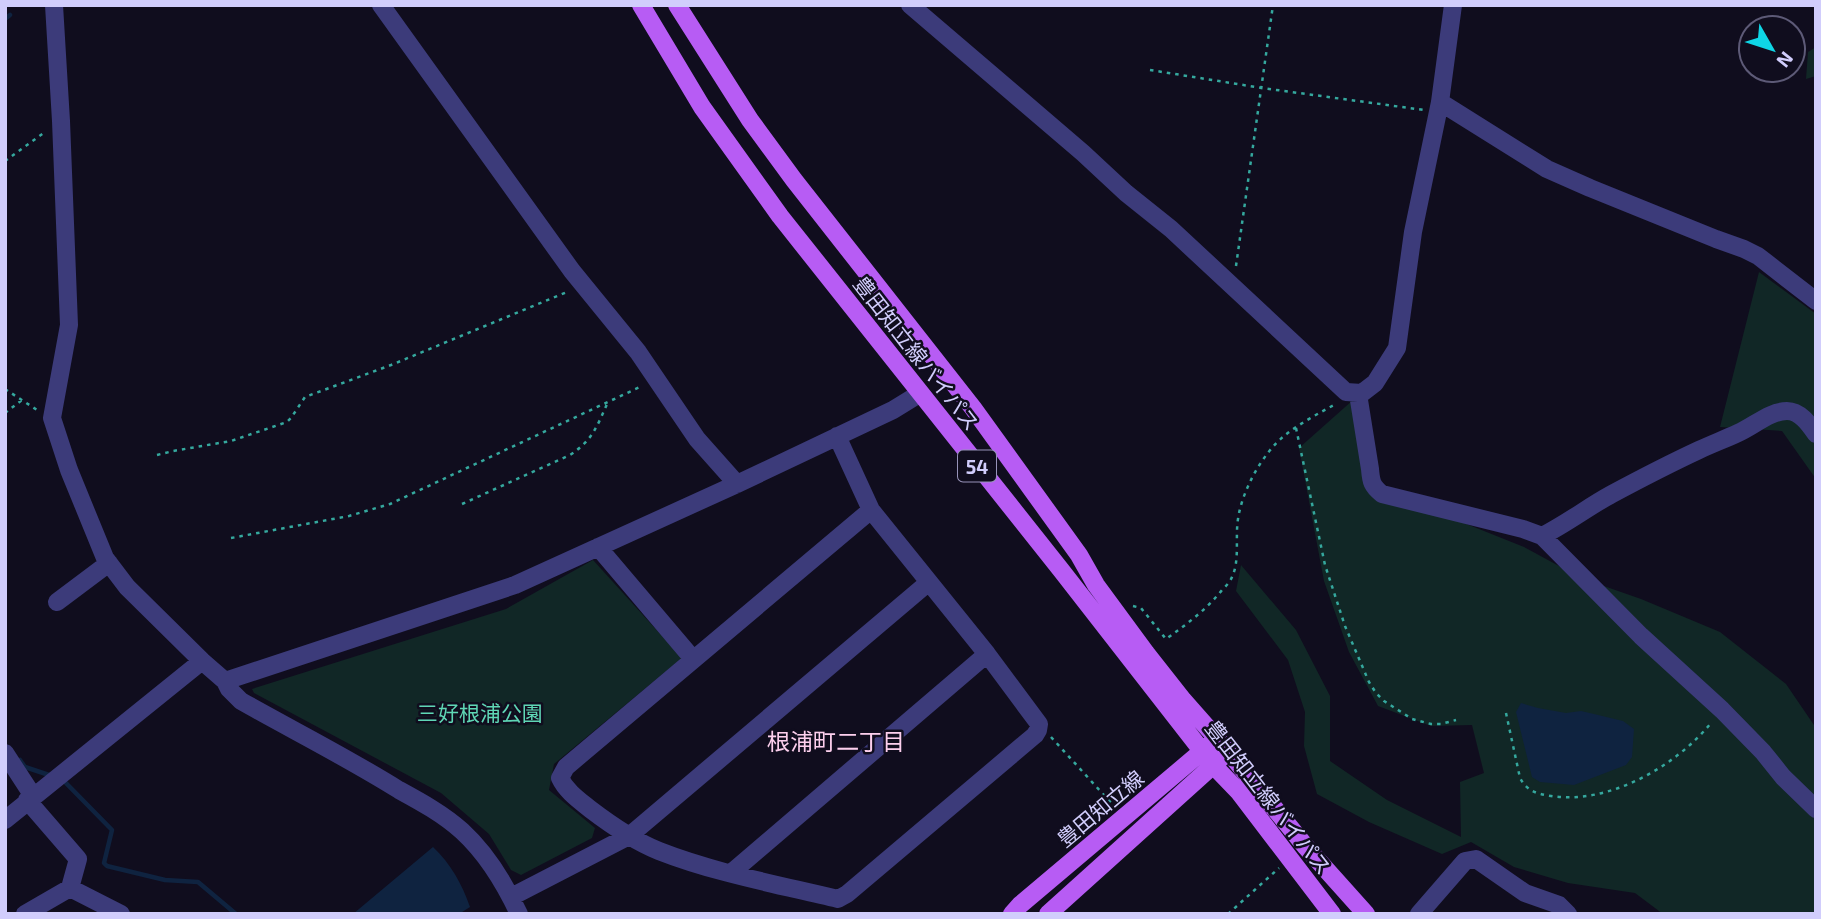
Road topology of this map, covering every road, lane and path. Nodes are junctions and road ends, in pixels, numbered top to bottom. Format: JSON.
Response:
{"nodes":[{"id":1,"x":54,"y":5,"type":"edge"},
{"id":2,"x":381,"y":5,"type":"edge"},
{"id":3,"x":641,"y":5,"type":"edge"},
{"id":4,"x":677,"y":5,"type":"edge"},
{"id":5,"x":910,"y":5,"type":"edge"},
{"id":6,"x":1273,"y":5,"type":"edge"},
{"id":7,"x":1453,"y":5,"type":"edge"},
{"id":8,"x":1150,"y":70,"type":"dead end"},
{"id":9,"x":1262,"y":88,"type":"junction"},
{"id":10,"x":1439,"y":107,"type":"junction"},
{"id":11,"x":61,"y":121,"type":"junction"},
{"id":12,"x":5,"y":161,"type":"edge"},
{"id":13,"x":581,"y":283,"type":"junction"},
{"id":14,"x":1232,"y":286,"type":"junction"},
{"id":15,"x":1816,"y":301,"type":"edge"},
{"id":16,"x":656,"y":379,"type":"junction"},
{"id":17,"x":5,"y":388,"type":"edge"},
{"id":18,"x":1352,"y":393,"type":"junction"},
{"id":19,"x":919,"y":394,"type":"junction"},
{"id":20,"x":22,"y":400,"type":"junction"},
{"id":21,"x":609,"y":401,"type":"junction"},
{"id":22,"x":5,"y":413,"type":"edge"},
{"id":23,"x":52,"y":418,"type":"junction"},
{"id":24,"x":1296,"y":428,"type":"junction"},
{"id":25,"x":1816,"y":433,"type":"edge"},
{"id":26,"x":837,"y":436,"type":"junction"},
{"id":27,"x":157,"y":455,"type":"dead end"},
{"id":28,"x":737,"y":484,"type":"junction"},
{"id":29,"x":462,"y":504,"type":"dead end"},
{"id":30,"x":871,"y":510,"type":"junction"},
{"id":31,"x":1542,"y":536,"type":"junction"},
{"id":32,"x":231,"y":538,"type":"dead end"},
{"id":33,"x":598,"y":547,"type":"junction"},
{"id":34,"x":109,"y":563,"type":"junction"},
{"id":35,"x":929,"y":582,"type":"junction"},
{"id":36,"x":57,"y":602,"type":"dead end"},
{"id":37,"x":1118,"y":615,"type":"junction"},
{"id":38,"x":988,"y":654,"type":"junction"},
{"id":39,"x":693,"y":659,"type":"junction"},
{"id":40,"x":202,"y":661,"type":"junction"},
{"id":41,"x":225,"y":681,"type":"junction"},
{"id":42,"x":1722,"y":710,"type":"junction"},
{"id":43,"x":1506,"y":713,"type":"dead end"},
{"id":44,"x":1456,"y":720,"type":"dead end"},
{"id":45,"x":1039,"y":724,"type":"junction"},
{"id":46,"x":1223,"y":744,"type":"junction"},
{"id":47,"x":1202,"y":751,"type":"junction"},
{"id":48,"x":5,"y":753,"type":"edge"},
{"id":49,"x":1213,"y":765,"type":"junction"},
{"id":50,"x":30,"y":798,"type":"junction"},
{"id":51,"x":1816,"y":808,"type":"edge"},
{"id":52,"x":1125,"y":818,"type":"junction"},
{"id":53,"x":5,"y":820,"type":"edge"},
{"id":54,"x":629,"y":836,"type":"junction"},
{"id":55,"x":1289,"y":859,"type":"junction"},
{"id":56,"x":731,"y":873,"type":"junction"},
{"id":57,"x":70,"y":888,"type":"junction"},
{"id":58,"x":515,"y":905,"type":"edge"},
{"id":59,"x":25,"y":914,"type":"edge"},
{"id":60,"x":121,"y":914,"type":"edge"},
{"id":61,"x":1012,"y":914,"type":"edge"},
{"id":62,"x":1048,"y":914,"type":"edge"},
{"id":63,"x":1228,"y":914,"type":"edge"},
{"id":64,"x":1332,"y":914,"type":"edge"},
{"id":65,"x":1366,"y":914,"type":"edge"},
{"id":66,"x":1419,"y":914,"type":"edge"},
{"id":67,"x":1568,"y":914,"type":"edge"}],
"edges":[{"from":1,"to":11,"type":"street"},
{"from":2,"to":13,"type":"street"},
{"from":3,"to":19,"type":"main road","name":"豊田知立線バイパス","number":"54"},
{"from":4,"to":37,"type":"main road","name":"豊田知立線バイパス","number":"54"},
{"from":5,"to":14,"type":"street"},
{"from":6,"to":9,"type":"path"},
{"from":7,"to":10,"type":"street"},
{"from":8,"to":9,"type":"path"},
{"from":9,"to":10,"type":"path"},
{"from":9,"to":14,"type":"path"},
{"from":10,"to":15,"type":"street"},
{"from":10,"to":18,"type":"street"},
{"from":11,"to":12,"type":"path"},
{"from":11,"to":23,"type":"street"},
{"from":13,"to":16,"type":"street"},
{"from":13,"to":27,"type":"path"},
{"from":14,"to":18,"type":"street"},
{"from":16,"to":21,"type":"path"},
{"from":16,"to":28,"type":"street"},
{"from":17,"to":20,"type":"path"},
{"from":18,"to":24,"type":"path"},
{"from":18,"to":31,"type":"street"},
{"from":19,"to":26,"type":"street"},
{"from":19,"to":47,"type":"main road","name":"豊田知立線バイパス","number":"54"},
{"from":20,"to":22,"type":"path"},
{"from":20,"to":23,"type":"path"},
{"from":21,"to":29,"type":"path"},
{"from":21,"to":32,"type":"path"},
{"from":23,"to":34,"type":"street"},
{"from":24,"to":37,"type":"path"},
{"from":24,"to":44,"type":"path"},
{"from":25,"to":31,"type":"street"},
{"from":26,"to":28,"type":"street"},
{"from":26,"to":30,"type":"street"},
{"from":28,"to":33,"type":"street"},
{"from":30,"to":35,"type":"street"},
{"from":30,"to":39,"type":"street"},
{"from":31,"to":42,"type":"street"},
{"from":33,"to":39,"type":"street"},
{"from":33,"to":41,"type":"street"},
{"from":34,"to":36,"type":"street"},
{"from":34,"to":40,"type":"street"},
{"from":35,"to":38,"type":"street"},
{"from":35,"to":54,"type":"street"},
{"from":37,"to":46,"type":"main road","name":"豊田知立線バイパス","number":"54"},
{"from":38,"to":45,"type":"street"},
{"from":38,"to":56,"type":"street"},
{"from":39,"to":54,"type":"street"},
{"from":40,"to":41,"type":"street"},
{"from":40,"to":50,"type":"street"},
{"from":41,"to":58,"type":"street"},
{"from":42,"to":43,"type":"path"},
{"from":42,"to":51,"type":"street"},
{"from":45,"to":52,"type":"path"},
{"from":45,"to":56,"type":"street"},
{"from":46,"to":47,"type":"main road","name":"豊田知立線"},
{"from":46,"to":49,"type":"main road","name":"豊田知立線"},
{"from":46,"to":65,"type":"main road","name":"豊田知立線バイパス","number":"54"},
{"from":47,"to":49,"type":"main road","name":"豊田知立線バイパス","number":"54"},
{"from":47,"to":52,"type":"main road","name":"豊田知立線"},
{"from":48,"to":50,"type":"street"},
{"from":49,"to":55,"type":"main road","name":"豊田知立線バイパス","number":"54"},
{"from":49,"to":62,"type":"main road","name":"豊田知立線"},
{"from":50,"to":53,"type":"street"},
{"from":50,"to":57,"type":"street"},
{"from":52,"to":61,"type":"main road","name":"豊田知立線"},
{"from":54,"to":56,"type":"street"},
{"from":54,"to":58,"type":"street"},
{"from":55,"to":63,"type":"path"},
{"from":55,"to":64,"type":"main road","name":"豊田知立線バイパス","number":"54"},
{"from":57,"to":59,"type":"street"},
{"from":57,"to":60,"type":"street"},
{"from":66,"to":67,"type":"street"}]}
